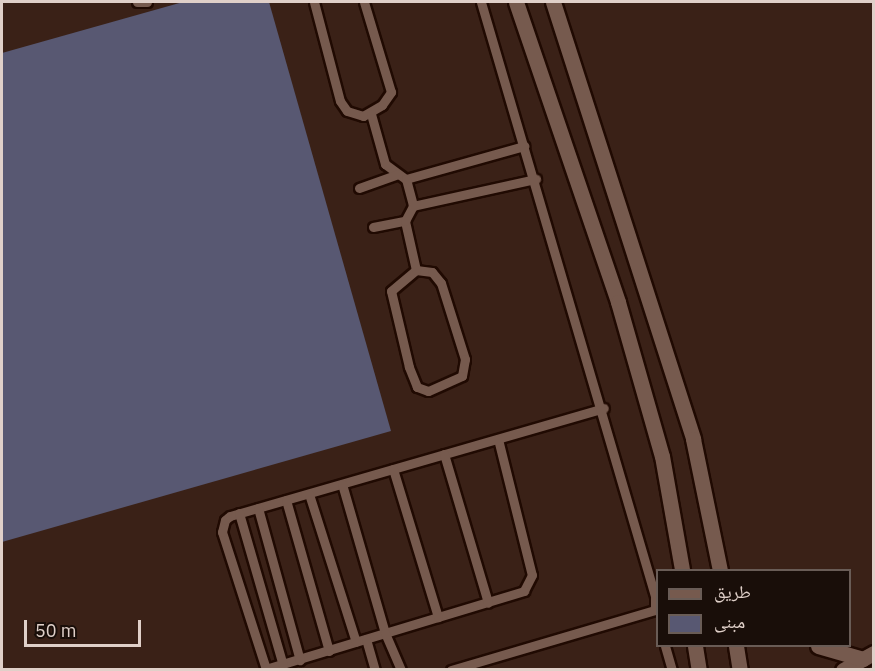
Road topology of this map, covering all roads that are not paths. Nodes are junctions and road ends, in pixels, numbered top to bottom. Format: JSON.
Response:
{"nodes":[{"id":1,"x":137,"y":2,"type":"edge"},
{"id":2,"x":147,"y":2,"type":"edge"},
{"id":3,"x":314,"y":2,"type":"edge"},
{"id":4,"x":364,"y":2,"type":"edge"},
{"id":5,"x":481,"y":2,"type":"edge"},
{"id":6,"x":516,"y":2,"type":"edge"},
{"id":7,"x":554,"y":2,"type":"edge"},
{"id":8,"x":372,"y":114,"type":"junction"},
{"id":9,"x":524,"y":146,"type":"junction"},
{"id":10,"x":402,"y":176,"type":"junction"},
{"id":11,"x":536,"y":179,"type":"junction"},
{"id":12,"x":359,"y":188,"type":"dead end"},
{"id":13,"x":414,"y":206,"type":"junction"},
{"id":14,"x":405,"y":220,"type":"junction"},
{"id":15,"x":373,"y":227,"type":"dead end"},
{"id":16,"x":416,"y":270,"type":"junction"},
{"id":17,"x":604,"y":408,"type":"junction"},
{"id":18,"x":498,"y":439,"type":"junction"},
{"id":19,"x":444,"y":454,"type":"junction"},
{"id":20,"x":393,"y":469,"type":"junction"},
{"id":21,"x":342,"y":484,"type":"junction"},
{"id":22,"x":309,"y":494,"type":"junction"},
{"id":23,"x":286,"y":500,"type":"junction"},
{"id":24,"x":258,"y":508,"type":"junction"},
{"id":25,"x":239,"y":513,"type":"junction"},
{"id":26,"x":682,"y":569,"type":"edge"},
{"id":27,"x":720,"y":569,"type":"edge"},
{"id":28,"x":488,"y":603,"type":"junction"},
{"id":29,"x":656,"y":614,"type":"edge"},
{"id":30,"x":438,"y":617,"type":"junction"},
{"id":31,"x":385,"y":633,"type":"junction"},
{"id":32,"x":366,"y":639,"type":"junction"},
{"id":33,"x":356,"y":642,"type":"junction"},
{"id":34,"x":666,"y":647,"type":"edge"},
{"id":35,"x":695,"y":647,"type":"edge"},
{"id":36,"x":736,"y":647,"type":"edge"},
{"id":37,"x":827,"y":647,"type":"edge"},
{"id":38,"x":329,"y":651,"type":"junction"},
{"id":39,"x":868,"y":656,"type":"edge"},
{"id":40,"x":300,"y":660,"type":"junction"},
{"id":41,"x":283,"y":665,"type":"junction"},
{"id":42,"x":375,"y":669,"type":"edge"},
{"id":43,"x":401,"y":669,"type":"edge"},
{"id":44,"x":451,"y":669,"type":"edge"},
{"id":45,"x":672,"y":669,"type":"edge"},
{"id":46,"x":699,"y":669,"type":"edge"},
{"id":47,"x":740,"y":669,"type":"edge"},
{"id":48,"x":843,"y":669,"type":"edge"}],
"edges":[{"from":1,"to":2,"type":"lane"},
{"from":3,"to":8,"type":"lane"},
{"from":4,"to":8,"type":"lane"},
{"from":5,"to":9,"type":"lane"},
{"from":6,"to":26,"type":"street"},
{"from":7,"to":27,"type":"street"},
{"from":8,"to":10,"type":"lane"},
{"from":9,"to":10,"type":"lane"},
{"from":9,"to":11,"type":"lane"},
{"from":10,"to":12,"type":"lane"},
{"from":10,"to":13,"type":"lane"},
{"from":11,"to":13,"type":"lane"},
{"from":11,"to":17,"type":"lane"},
{"from":13,"to":14,"type":"lane"},
{"from":14,"to":15,"type":"lane"},
{"from":14,"to":16,"type":"lane"},
{"from":16,"to":16,"type":"lane"},
{"from":17,"to":18,"type":"lane"},
{"from":17,"to":29,"type":"lane"},
{"from":18,"to":19,"type":"lane"},
{"from":18,"to":28,"type":"lane"},
{"from":19,"to":20,"type":"lane"},
{"from":19,"to":28,"type":"lane"},
{"from":20,"to":21,"type":"lane"},
{"from":20,"to":30,"type":"lane"},
{"from":21,"to":22,"type":"lane"},
{"from":21,"to":31,"type":"lane"},
{"from":22,"to":23,"type":"lane"},
{"from":22,"to":33,"type":"lane"},
{"from":23,"to":24,"type":"lane"},
{"from":23,"to":38,"type":"lane"},
{"from":24,"to":25,"type":"lane"},
{"from":24,"to":40,"type":"lane"},
{"from":25,"to":41,"type":"lane"},
{"from":25,"to":41,"type":"lane"},
{"from":28,"to":30,"type":"lane"},
{"from":29,"to":44,"type":"lane"},
{"from":30,"to":31,"type":"lane"},
{"from":31,"to":32,"type":"lane"},
{"from":31,"to":43,"type":"lane"},
{"from":32,"to":33,"type":"lane"},
{"from":32,"to":42,"type":"lane"},
{"from":33,"to":38,"type":"lane"},
{"from":34,"to":45,"type":"lane"},
{"from":35,"to":46,"type":"street"},
{"from":36,"to":47,"type":"street"},
{"from":37,"to":39,"type":"street"},
{"from":38,"to":40,"type":"lane"},
{"from":39,"to":48,"type":"street"},
{"from":40,"to":41,"type":"lane"}]}
